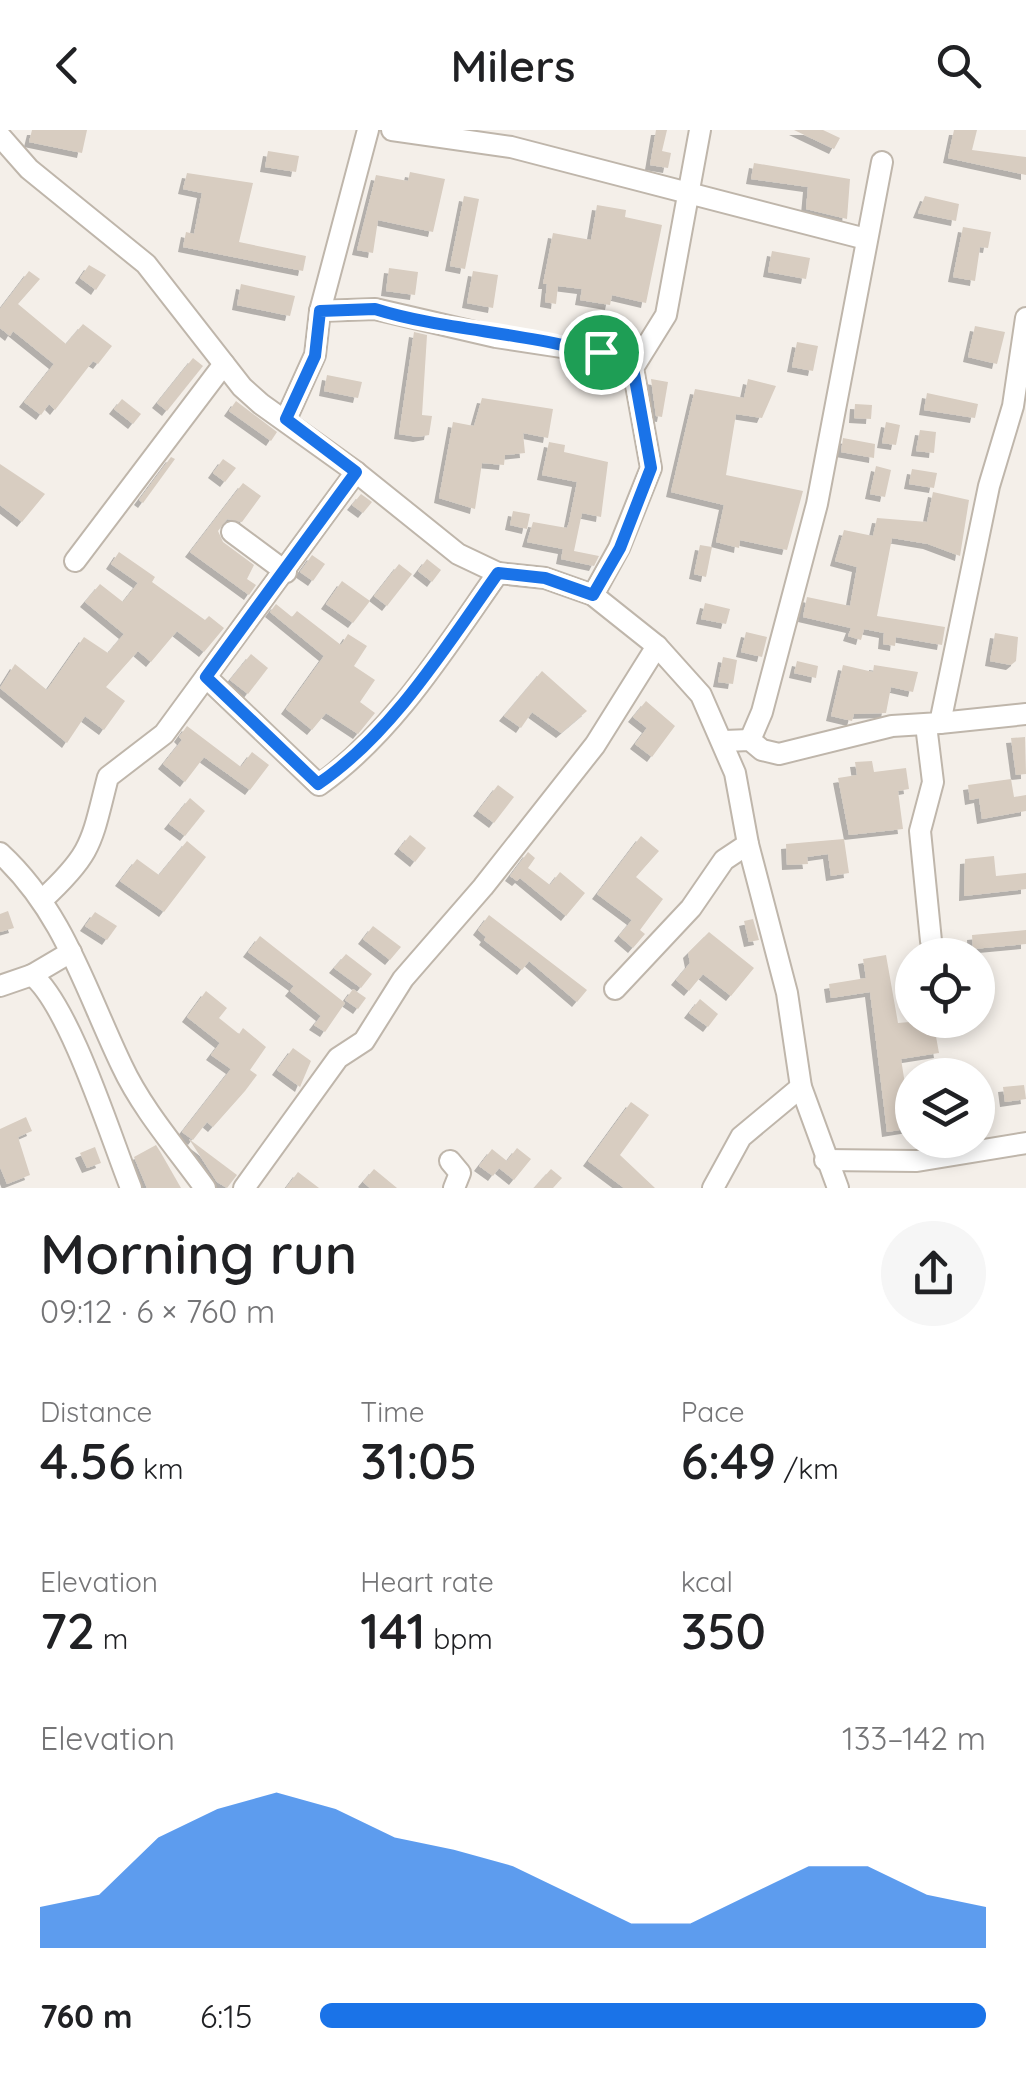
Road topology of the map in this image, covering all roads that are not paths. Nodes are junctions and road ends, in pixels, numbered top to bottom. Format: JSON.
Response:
{"nodes":[{"id":1,"x":368,"y":130,"type":"edge"},
{"id":2,"x":392,"y":130,"type":"edge"},
{"id":3,"x":700,"y":130,"type":"edge"},
{"id":4,"x":0,"y":136,"type":"edge"},
{"id":5,"x":882,"y":162,"type":"dead end"},
{"id":6,"x":686,"y":190,"type":"junction"},
{"id":7,"x":866,"y":239,"type":"junction"},
{"id":8,"x":320,"y":311,"type":"junction"},
{"id":9,"x":1026,"y":318,"type":"edge"},
{"id":10,"x":224,"y":364,"type":"junction"},
{"id":11,"x":633,"y":368,"type":"junction"},
{"id":12,"x":1019,"y":406,"type":"edge"},
{"id":13,"x":286,"y":419,"type":"junction"},
{"id":14,"x":356,"y":472,"type":"junction"},
{"id":15,"x":232,"y":532,"type":"dead end"},
{"id":16,"x":75,"y":561,"type":"dead end"},
{"id":17,"x":286,"y":572,"type":"junction"},
{"id":18,"x":498,"y":573,"type":"junction"},
{"id":19,"x":593,"y":595,"type":"junction"},
{"id":20,"x":657,"y":646,"type":"junction"},
{"id":21,"x":206,"y":677,"type":"junction"},
{"id":22,"x":1026,"y":714,"type":"edge"},
{"id":23,"x":933,"y":724,"type":"junction"},
{"id":24,"x":724,"y":740,"type":"junction"},
{"id":25,"x":750,"y":740,"type":"junction"},
{"id":26,"x":748,"y":844,"type":"junction"},
{"id":27,"x":0,"y":852,"type":"edge"},
{"id":28,"x":42,"y":900,"type":"junction"},
{"id":29,"x":931,"y":938,"type":"edge"},
{"id":30,"x":71,"y":952,"type":"junction"},
{"id":31,"x":32,"y":975,"type":"junction"},
{"id":32,"x":0,"y":986,"type":"edge"},
{"id":33,"x":615,"y":988,"type":"dead end"},
{"id":34,"x":801,"y":1086,"type":"junction"},
{"id":35,"x":1026,"y":1143,"type":"edge"},
{"id":36,"x":825,"y":1160,"type":"junction"},
{"id":37,"x":450,"y":1161,"type":"dead end"},
{"id":38,"x":132,"y":1188,"type":"edge"},
{"id":39,"x":204,"y":1188,"type":"edge"},
{"id":40,"x":244,"y":1188,"type":"edge"},
{"id":41,"x":454,"y":1188,"type":"edge"},
{"id":42,"x":714,"y":1188,"type":"edge"},
{"id":43,"x":838,"y":1188,"type":"edge"}],
"edges":[{"from":1,"to":8,"type":"street"},
{"from":2,"to":6,"type":"street"},
{"from":3,"to":6,"type":"street"},
{"from":4,"to":10,"type":"street"},
{"from":5,"to":7,"type":"street"},
{"from":6,"to":7,"type":"street"},
{"from":6,"to":11,"type":"street"},
{"from":7,"to":25,"type":"street"},
{"from":8,"to":11,"type":"street"},
{"from":8,"to":13,"type":"street"},
{"from":9,"to":12,"type":"street"},
{"from":10,"to":13,"type":"street"},
{"from":10,"to":16,"type":"street"},
{"from":11,"to":19,"type":"street"},
{"from":12,"to":23,"type":"street"},
{"from":13,"to":14,"type":"street"},
{"from":14,"to":17,"type":"street"},
{"from":14,"to":18,"type":"street"},
{"from":15,"to":17,"type":"street"},
{"from":17,"to":21,"type":"street"},
{"from":18,"to":19,"type":"street"},
{"from":18,"to":21,"type":"street"},
{"from":19,"to":20,"type":"street"},
{"from":20,"to":24,"type":"street"},
{"from":20,"to":40,"type":"street"},
{"from":21,"to":28,"type":"street"},
{"from":22,"to":23,"type":"street"},
{"from":23,"to":25,"type":"street"},
{"from":23,"to":29,"type":"street"},
{"from":24,"to":25,"type":"street"},
{"from":24,"to":26,"type":"street"},
{"from":26,"to":33,"type":"street"},
{"from":26,"to":34,"type":"street"},
{"from":27,"to":28,"type":"street"},
{"from":28,"to":30,"type":"street"},
{"from":30,"to":31,"type":"street"},
{"from":30,"to":39,"type":"street"},
{"from":31,"to":32,"type":"street"},
{"from":31,"to":38,"type":"street"},
{"from":34,"to":36,"type":"street"},
{"from":34,"to":42,"type":"street"},
{"from":35,"to":36,"type":"street"},
{"from":36,"to":43,"type":"street"},
{"from":37,"to":41,"type":"street"}]}
